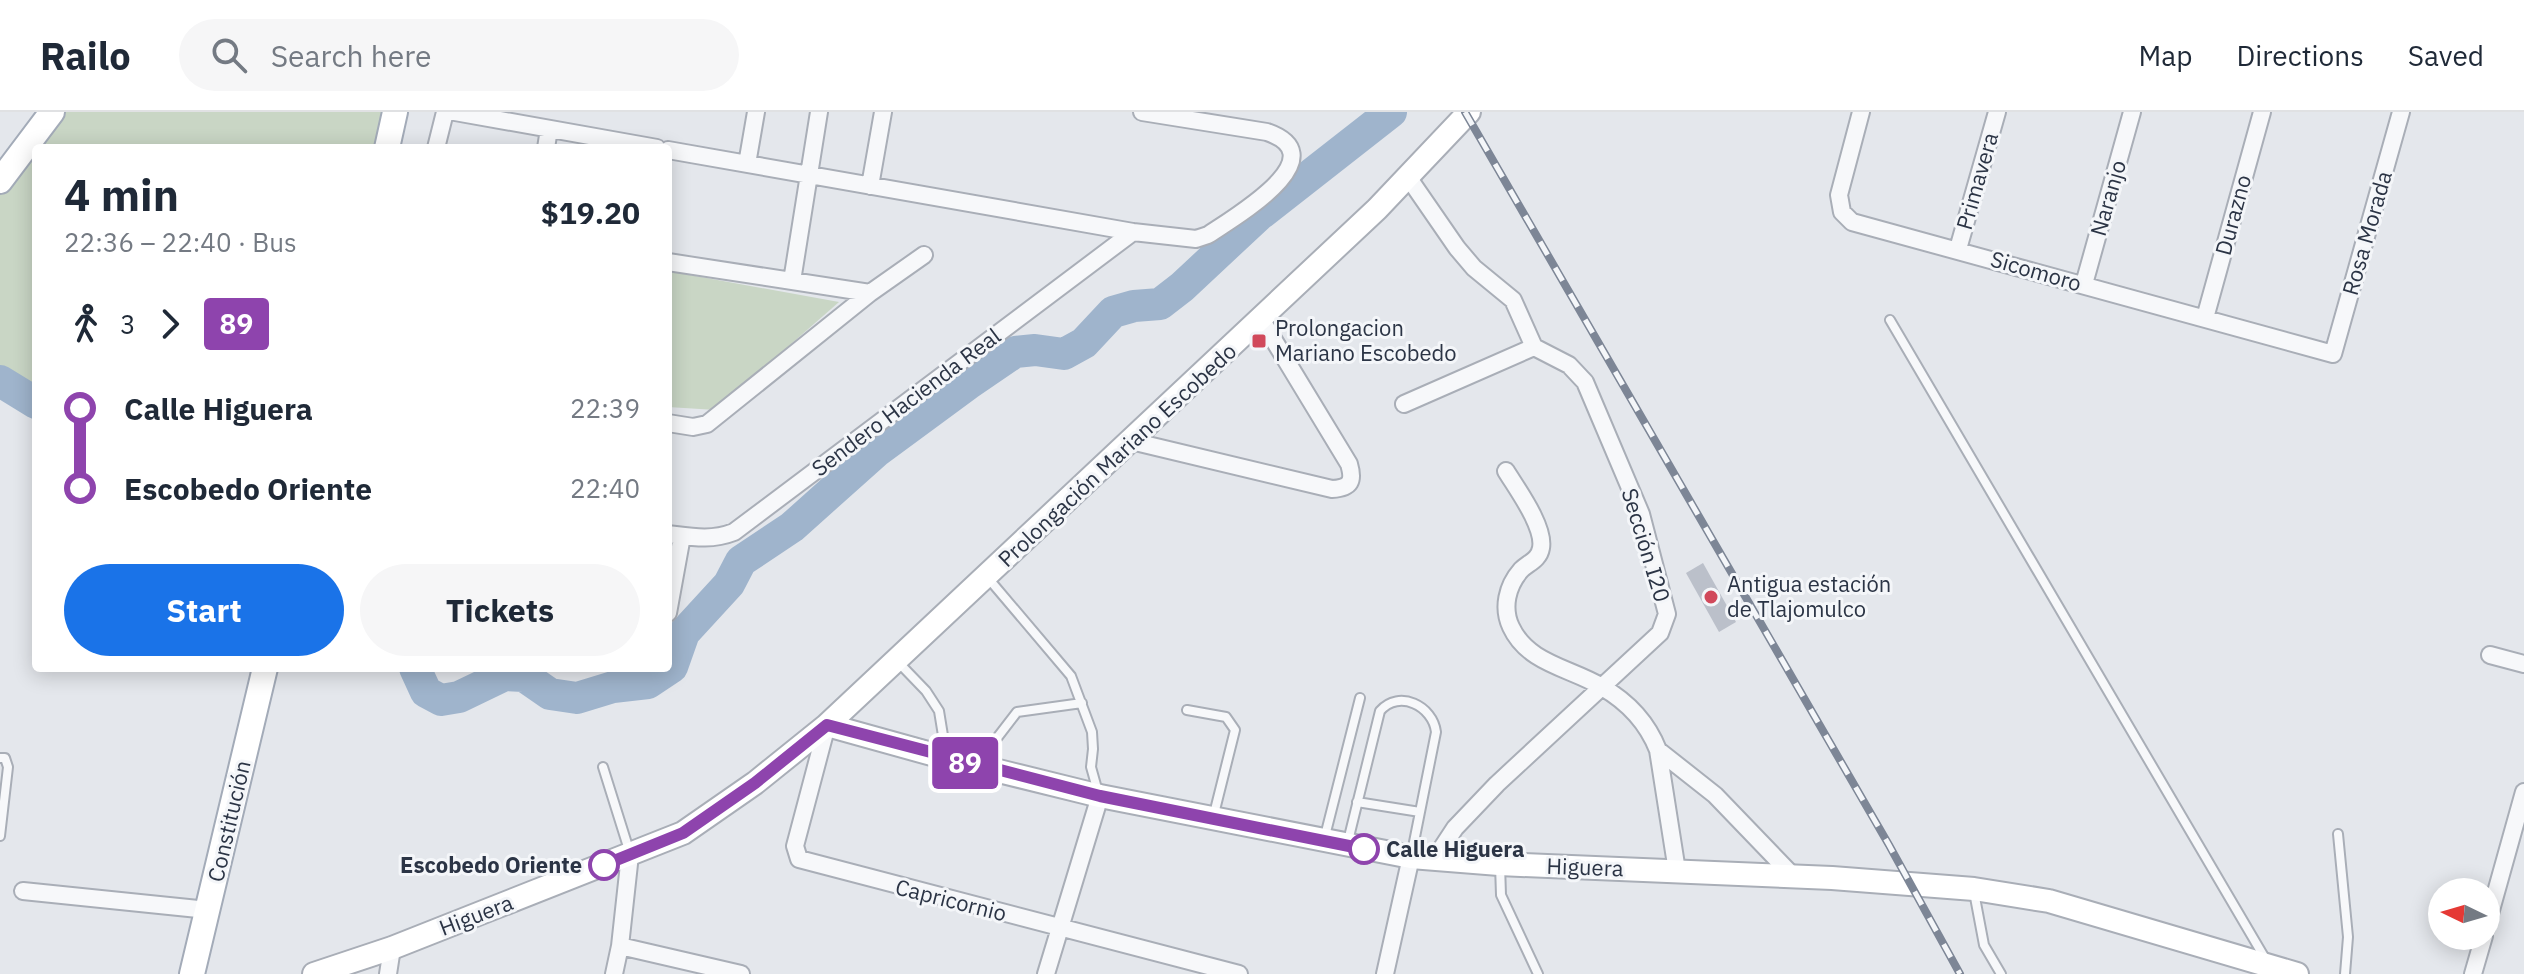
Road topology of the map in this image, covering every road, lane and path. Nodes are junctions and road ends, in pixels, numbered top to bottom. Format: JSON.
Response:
{"nodes":[{"id":1,"x":52,"y":112,"type":"edge"},
{"id":2,"x":395,"y":112,"type":"edge"},
{"id":3,"x":445,"y":112,"type":"edge"},
{"id":4,"x":455,"y":112,"type":"edge"},
{"id":5,"x":756,"y":112,"type":"edge"},
{"id":6,"x":819,"y":112,"type":"edge"},
{"id":7,"x":883,"y":112,"type":"edge"},
{"id":8,"x":1142,"y":112,"type":"edge"},
{"id":9,"x":1469,"y":112,"type":"edge"},
{"id":10,"x":1861,"y":112,"type":"edge"},
{"id":11,"x":1997,"y":112,"type":"edge"},
{"id":12,"x":2132,"y":112,"type":"edge"},
{"id":13,"x":2262,"y":112,"type":"edge"},
{"id":14,"x":2401,"y":112,"type":"edge"},
{"id":15,"x":549,"y":129,"type":"junction"},
{"id":16,"x":388,"y":144,"type":"edge"},
{"id":17,"x":437,"y":144,"type":"edge"},
{"id":18,"x":547,"y":144,"type":"edge"},
{"id":19,"x":634,"y":144,"type":"edge"},
{"id":20,"x":672,"y":151,"type":"edge"},
{"id":21,"x":747,"y":164,"type":"junction"},
{"id":22,"x":808,"y":175,"type":"junction"},
{"id":23,"x":1408,"y":177,"type":"junction"},
{"id":24,"x":0,"y":181,"type":"edge"},
{"id":25,"x":870,"y":186,"type":"junction"},
{"id":26,"x":1133,"y":232,"type":"junction"},
{"id":27,"x":1958,"y":249,"type":"junction"},
{"id":28,"x":924,"y":255,"type":"dead end"},
{"id":29,"x":672,"y":263,"type":"edge"},
{"id":30,"x":792,"y":281,"type":"junction"},
{"id":31,"x":2084,"y":284,"type":"junction"},
{"id":32,"x":870,"y":293,"type":"junction"},
{"id":33,"x":2205,"y":318,"type":"junction"},
{"id":34,"x":1261,"y":319,"type":"junction"},
{"id":35,"x":1890,"y":320,"type":"dead end"},
{"id":36,"x":1534,"y":347,"type":"junction"},
{"id":37,"x":2333,"y":354,"type":"joint"},
{"id":38,"x":1404,"y":404,"type":"dead end"},
{"id":39,"x":672,"y":424,"type":"edge"},
{"id":40,"x":1131,"y":441,"type":"junction"},
{"id":41,"x":1506,"y":471,"type":"dead end"},
{"id":42,"x":675,"y":535,"type":"edge"},
{"id":43,"x":672,"y":568,"type":"edge"},
{"id":44,"x":987,"y":577,"type":"junction"},
{"id":45,"x":2490,"y":655,"type":"dead end"},
{"id":46,"x":897,"y":660,"type":"junction"},
{"id":47,"x":2524,"y":664,"type":"edge"},
{"id":48,"x":264,"y":672,"type":"edge"},
{"id":49,"x":1602,"y":686,"type":"junction"},
{"id":50,"x":1360,"y":698,"type":"dead end"},
{"id":51,"x":1082,"y":703,"type":"junction"},
{"id":52,"x":1187,"y":710,"type":"dead end"},
{"id":53,"x":827,"y":725,"type":"junction"},
{"id":54,"x":1658,"y":750,"type":"junction"},
{"id":55,"x":0,"y":758,"type":"edge"},
{"id":56,"x":946,"y":758,"type":"junction"},
{"id":57,"x":603,"y":767,"type":"dead end"},
{"id":58,"x":982,"y":767,"type":"junction"},
{"id":59,"x":2524,"y":792,"type":"edge"},
{"id":60,"x":1100,"y":796,"type":"junction"},
{"id":61,"x":1357,"y":802,"type":"junction"},
{"id":62,"x":1420,"y":812,"type":"junction"},
{"id":63,"x":1213,"y":819,"type":"junction"},
{"id":64,"x":2338,"y":834,"type":"dead end"},
{"id":65,"x":0,"y":836,"type":"edge"},
{"id":66,"x":1323,"y":841,"type":"junction"},
{"id":67,"x":1347,"y":846,"type":"junction"},
{"id":68,"x":630,"y":855,"type":"junction"},
{"id":69,"x":1411,"y":857,"type":"junction"},
{"id":70,"x":1434,"y":860,"type":"junction"},
{"id":71,"x":1499,"y":864,"type":"junction"},
{"id":72,"x":1677,"y":871,"type":"junction"},
{"id":73,"x":1793,"y":876,"type":"junction"},
{"id":74,"x":2500,"y":878,"type":"edge"},
{"id":75,"x":1974,"y":889,"type":"junction"},
{"id":76,"x":23,"y":891,"type":"dead end"},
{"id":77,"x":208,"y":910,"type":"junction"},
{"id":78,"x":1058,"y":928,"type":"junction"},
{"id":79,"x":620,"y":946,"type":"junction"},
{"id":80,"x":392,"y":948,"type":"junction"},
{"id":81,"x":2480,"y":950,"type":"edge"},
{"id":82,"x":2270,"y":968,"type":"junction"},
{"id":83,"x":192,"y":974,"type":"edge"},
{"id":84,"x":314,"y":974,"type":"edge"},
{"id":85,"x":388,"y":974,"type":"edge"},
{"id":86,"x":614,"y":974,"type":"edge"},
{"id":87,"x":741,"y":974,"type":"edge"},
{"id":88,"x":1046,"y":974,"type":"edge"},
{"id":89,"x":1239,"y":974,"type":"edge"},
{"id":90,"x":1385,"y":974,"type":"edge"},
{"id":91,"x":1538,"y":974,"type":"edge"},
{"id":92,"x":2001,"y":974,"type":"edge"},
{"id":93,"x":2297,"y":974,"type":"edge"},
{"id":94,"x":2345,"y":974,"type":"edge"},
{"id":95,"x":2473,"y":974,"type":"edge"}],
"edges":[{"from":1,"to":24,"type":"main road"},
{"from":2,"to":16,"type":"main road"},
{"from":3,"to":17,"type":"street"},
{"from":4,"to":15,"type":"street"},
{"from":5,"to":21,"type":"street"},
{"from":6,"to":22,"type":"street"},
{"from":7,"to":25,"type":"street"},
{"from":8,"to":26,"type":"street"},
{"from":9,"to":23,"type":"main road","name":"Prolongación Mariano Escobedo"},
{"from":10,"to":27,"type":"street","name":"Sicomoro"},
{"from":11,"to":27,"type":"street","name":"Primavera"},
{"from":12,"to":31,"type":"street","name":"Naranjo"},
{"from":13,"to":33,"type":"street","name":"Durazno"},
{"from":14,"to":37,"type":"street","name":"Rosa Morada"},
{"from":15,"to":18,"type":"street"},
{"from":15,"to":19,"type":"street"},
{"from":20,"to":21,"type":"street"},
{"from":21,"to":22,"type":"street"},
{"from":22,"to":25,"type":"street"},
{"from":22,"to":30,"type":"street"},
{"from":23,"to":34,"type":"main road","name":"Prolongación Mariano Escobedo"},
{"from":23,"to":36,"type":"street"},
{"from":25,"to":26,"type":"street"},
{"from":26,"to":42,"type":"street","name":"Sendero Hacienda Real"},
{"from":27,"to":31,"type":"street","name":"Sicomoro"},
{"from":28,"to":32,"type":"street"},
{"from":29,"to":30,"type":"street"},
{"from":30,"to":32,"type":"street"},
{"from":31,"to":33,"type":"street","name":"Sicomoro"},
{"from":32,"to":39,"type":"street"},
{"from":33,"to":37,"type":"street","name":"Sicomoro"},
{"from":34,"to":40,"type":"main road","name":"Prolongación Mariano Escobedo"},
{"from":34,"to":40,"type":"street"},
{"from":35,"to":82,"type":"lane"},
{"from":36,"to":38,"type":"street"},
{"from":36,"to":49,"type":"street","name":"Sección I20"},
{"from":40,"to":44,"type":"main road","name":"Prolongación Mariano Escobedo"},
{"from":41,"to":49,"type":"street"},
{"from":42,"to":43,"type":"street"},
{"from":44,"to":46,"type":"main road","name":"Prolongación Mariano Escobedo"},
{"from":44,"to":51,"type":"lane"},
{"from":45,"to":47,"type":"street"},
{"from":46,"to":53,"type":"main road","name":"Prolongación Mariano Escobedo"},
{"from":46,"to":56,"type":"lane"},
{"from":48,"to":77,"type":"main road","name":"Constitución"},
{"from":49,"to":54,"type":"street"},
{"from":49,"to":70,"type":"street","name":"Sección I20"},
{"from":50,"to":66,"type":"lane"},
{"from":51,"to":58,"type":"lane"},
{"from":51,"to":60,"type":"lane"},
{"from":52,"to":63,"type":"lane"},
{"from":53,"to":56,"type":"main road","name":"Higuera"},
{"from":53,"to":68,"type":"main road","name":"Higuera"},
{"from":53,"to":78,"type":"street","name":"Capricornio"},
{"from":54,"to":72,"type":"street"},
{"from":54,"to":73,"type":"street"},
{"from":55,"to":65,"type":"lane"},
{"from":56,"to":58,"type":"main road","name":"Higuera"},
{"from":57,"to":68,"type":"lane"},
{"from":58,"to":60,"type":"main road","name":"Higuera"},
{"from":59,"to":74,"type":"street"},
{"from":60,"to":63,"type":"main road","name":"Higuera"},
{"from":60,"to":78,"type":"street"},
{"from":61,"to":62,"type":"lane"},
{"from":61,"to":62,"type":"lane"},
{"from":61,"to":67,"type":"lane"},
{"from":62,"to":69,"type":"lane"},
{"from":63,"to":66,"type":"main road","name":"Higuera"},
{"from":64,"to":94,"type":"lane"},
{"from":66,"to":67,"type":"main road","name":"Higuera"},
{"from":67,"to":69,"type":"main road","name":"Higuera"},
{"from":68,"to":79,"type":"street"},
{"from":68,"to":80,"type":"main road","name":"Higuera"},
{"from":69,"to":70,"type":"main road","name":"Higuera"},
{"from":69,"to":90,"type":"street"},
{"from":70,"to":71,"type":"main road","name":"Higuera"},
{"from":71,"to":72,"type":"main road","name":"Higuera"},
{"from":71,"to":91,"type":"lane"},
{"from":72,"to":73,"type":"main road","name":"Higuera"},
{"from":73,"to":75,"type":"main road","name":"Higuera"},
{"from":75,"to":82,"type":"main road","name":"Higuera"},
{"from":75,"to":92,"type":"lane"},
{"from":76,"to":77,"type":"street"},
{"from":77,"to":83,"type":"main road","name":"Constitución"},
{"from":78,"to":88,"type":"street"},
{"from":78,"to":89,"type":"street","name":"Capricornio"},
{"from":79,"to":86,"type":"street"},
{"from":79,"to":87,"type":"street"},
{"from":80,"to":84,"type":"main road","name":"Higuera"},
{"from":80,"to":85,"type":"street"},
{"from":81,"to":95,"type":"street"},
{"from":82,"to":93,"type":"main road","name":"Higuera"}]}
